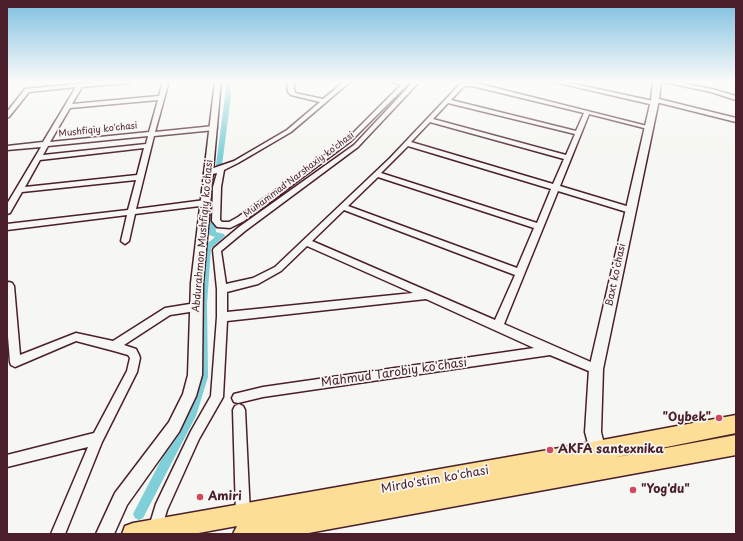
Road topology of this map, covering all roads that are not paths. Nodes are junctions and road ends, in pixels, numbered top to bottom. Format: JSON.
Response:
{"nodes":[{"id":1,"x":15,"y":106,"type":"edge"},
{"id":2,"x":67,"y":106,"type":"edge"},
{"id":3,"x":160,"y":106,"type":"edge"},
{"id":4,"x":216,"y":106,"type":"edge"},
{"id":5,"x":319,"y":106,"type":"edge"},
{"id":6,"x":383,"y":106,"type":"edge"},
{"id":7,"x":393,"y":106,"type":"edge"},
{"id":8,"x":443,"y":106,"type":"edge"},
{"id":9,"x":469,"y":106,"type":"edge"},
{"id":10,"x":563,"y":106,"type":"edge"},
{"id":11,"x":653,"y":106,"type":"edge"},
{"id":12,"x":673,"y":106,"type":"edge"},
{"id":13,"x":587,"y":112,"type":"junction"},
{"id":14,"x":7,"y":116,"type":"edge"},
{"id":15,"x":430,"y":120,"type":"junction"},
{"id":16,"x":736,"y":120,"type":"edge"},
{"id":17,"x":648,"y":127,"type":"junction"},
{"id":18,"x":214,"y":128,"type":"junction"},
{"id":19,"x":578,"y":133,"type":"junction"},
{"id":20,"x":152,"y":134,"type":"junction"},
{"id":21,"x":407,"y":143,"type":"junction"},
{"id":22,"x":45,"y":144,"type":"junction"},
{"id":23,"x":148,"y":146,"type":"junction"},
{"id":24,"x":7,"y":148,"type":"edge"},
{"id":25,"x":37,"y":158,"type":"junction"},
{"id":26,"x":568,"y":158,"type":"junction"},
{"id":27,"x":221,"y":169,"type":"junction"},
{"id":28,"x":208,"y":173,"type":"junction"},
{"id":29,"x":376,"y":174,"type":"junction"},
{"id":30,"x":140,"y":177,"type":"junction"},
{"id":31,"x":555,"y":188,"type":"junction"},
{"id":32,"x":18,"y":190,"type":"junction"},
{"id":33,"x":205,"y":203,"type":"junction"},
{"id":34,"x":343,"y":207,"type":"junction"},
{"id":35,"x":630,"y":210,"type":"junction"},
{"id":36,"x":7,"y":211,"type":"edge"},
{"id":37,"x":132,"y":212,"type":"junction"},
{"id":38,"x":7,"y":227,"type":"edge"},
{"id":39,"x":539,"y":227,"type":"junction"},
{"id":40,"x":125,"y":241,"type":"dead end"},
{"id":41,"x":306,"y":242,"type":"junction"},
{"id":42,"x":520,"y":273,"type":"junction"},
{"id":43,"x":9,"y":286,"type":"dead end"},
{"id":44,"x":222,"y":289,"type":"junction"},
{"id":45,"x":428,"y":295,"type":"junction"},
{"id":46,"x":196,"y":307,"type":"junction"},
{"id":47,"x":222,"y":317,"type":"junction"},
{"id":48,"x":498,"y":326,"type":"junction"},
{"id":49,"x":114,"y":346,"type":"junction"},
{"id":50,"x":550,"y":350,"type":"junction"},
{"id":51,"x":596,"y":369,"type":"junction"},
{"id":52,"x":736,"y":424,"type":"edge"},
{"id":53,"x":98,"y":438,"type":"junction"},
{"id":54,"x":736,"y":446,"type":"edge"},
{"id":55,"x":596,"y":451,"type":"junction"},
{"id":56,"x":7,"y":461,"type":"edge"},
{"id":57,"x":605,"y":470,"type":"junction"},
{"id":58,"x":244,"y":524,"type":"edge"},
{"id":59,"x":155,"y":530,"type":"junction"},
{"id":60,"x":58,"y":534,"type":"edge"},
{"id":61,"x":105,"y":534,"type":"edge"},
{"id":62,"x":133,"y":534,"type":"edge"}],
"edges":[{"from":1,"to":14,"type":"street"},
{"from":2,"to":22,"type":"street"},
{"from":3,"to":20,"type":"street"},
{"from":4,"to":18,"type":"street","name":"Abdurahmon Mushfiqiy koʻchasi"},
{"from":5,"to":27,"type":"street"},
{"from":6,"to":27,"type":"street","name":"Muhammad Narshaxiy ko'chasi"},
{"from":7,"to":44,"type":"street"},
{"from":8,"to":15,"type":"street"},
{"from":9,"to":19,"type":"street"},
{"from":10,"to":13,"type":"street"},
{"from":11,"to":17,"type":"main road","name":"Baxt koʻchasi"},
{"from":12,"to":16,"type":"street"},
{"from":13,"to":17,"type":"street"},
{"from":13,"to":19,"type":"street"},
{"from":15,"to":21,"type":"street"},
{"from":15,"to":26,"type":"street"},
{"from":17,"to":35,"type":"main road","name":"Baxt koʻchasi"},
{"from":18,"to":20,"type":"street","name":"Mushfiqiy ko'chasi"},
{"from":18,"to":28,"type":"street","name":"Abdurahmon Mushfiqiy koʻchasi"},
{"from":19,"to":26,"type":"street"},
{"from":20,"to":22,"type":"street","name":"Mushfiqiy ko'chasi"},
{"from":20,"to":23,"type":"street"},
{"from":21,"to":29,"type":"street"},
{"from":21,"to":31,"type":"street"},
{"from":22,"to":24,"type":"street","name":"Mushfiqiy ko'chasi"},
{"from":22,"to":25,"type":"street"},
{"from":23,"to":25,"type":"street"},
{"from":23,"to":30,"type":"street"},
{"from":25,"to":32,"type":"street"},
{"from":26,"to":31,"type":"street"},
{"from":27,"to":28,"type":"street"},
{"from":28,"to":33,"type":"street","name":"Abdurahmon Mushfiqiy koʻchasi"},
{"from":29,"to":34,"type":"street"},
{"from":29,"to":39,"type":"street"},
{"from":30,"to":32,"type":"street"},
{"from":30,"to":37,"type":"street"},
{"from":31,"to":35,"type":"street"},
{"from":31,"to":39,"type":"street"},
{"from":32,"to":36,"type":"street"},
{"from":33,"to":37,"type":"street"},
{"from":33,"to":46,"type":"street","name":"Abdurahmon Mushfiqiy koʻchasi"},
{"from":34,"to":41,"type":"street"},
{"from":34,"to":42,"type":"street"},
{"from":35,"to":51,"type":"main road","name":"Baxt koʻchasi"},
{"from":37,"to":38,"type":"street"},
{"from":37,"to":40,"type":"street"},
{"from":39,"to":42,"type":"street"},
{"from":41,"to":44,"type":"street"},
{"from":41,"to":45,"type":"street"},
{"from":42,"to":48,"type":"street"},
{"from":43,"to":49,"type":"street"},
{"from":44,"to":47,"type":"street"},
{"from":45,"to":47,"type":"street"},
{"from":45,"to":48,"type":"street"},
{"from":46,"to":49,"type":"street"},
{"from":46,"to":61,"type":"street","name":"Abdurahmon Mushfiqiy koʻchasi"},
{"from":47,"to":59,"type":"street"},
{"from":48,"to":50,"type":"street"},
{"from":49,"to":53,"type":"street"},
{"from":50,"to":51,"type":"street"},
{"from":50,"to":58,"type":"street","name":"Mahmud Tarobiy ko'chasi"},
{"from":51,"to":55,"type":"main road","name":"Baxt koʻchasi"},
{"from":52,"to":55,"type":"main road","name":"Mirdo'stim ko'chasi"},
{"from":53,"to":56,"type":"street"},
{"from":53,"to":60,"type":"street"},
{"from":54,"to":57,"type":"main road","name":"Mirdo'stim ko'chasi"},
{"from":55,"to":57,"type":"main road","name":"Baxt koʻchasi"},
{"from":55,"to":58,"type":"main road","name":"Mirdo'stim ko'chasi"},
{"from":57,"to":58,"type":"main road","name":"Mirdo'stim ko'chasi"},
{"from":58,"to":59,"type":"main road","name":"Mirdo'stim ko'chasi"},
{"from":59,"to":62,"type":"main road","name":"Mirdo'stim ko'chasi"}]}
